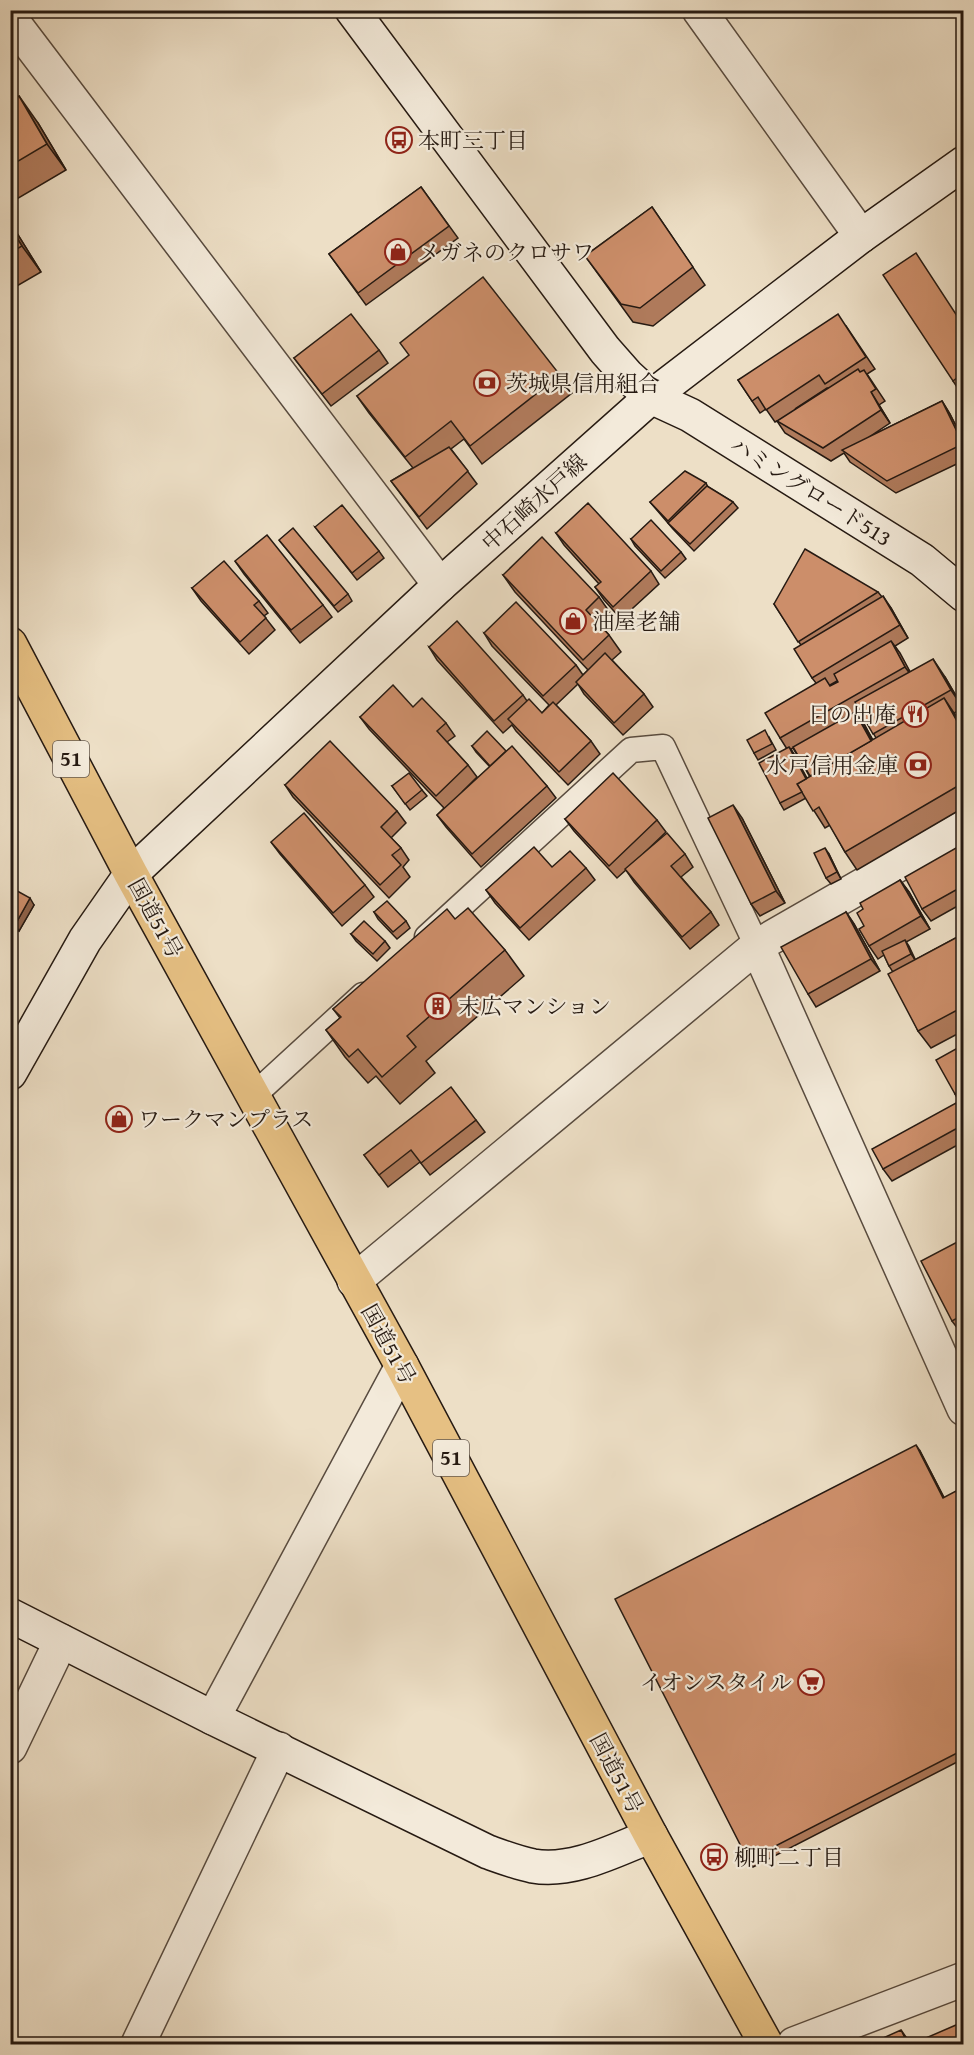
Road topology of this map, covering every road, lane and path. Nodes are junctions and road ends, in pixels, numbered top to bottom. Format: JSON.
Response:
{"nodes":[{"id":1,"x":352,"y":10,"type":"edge"},
{"id":2,"x":699,"y":10,"type":"edge"},
{"id":3,"x":10,"y":18,"type":"edge"},
{"id":4,"x":963,"y":163,"type":"edge"},
{"id":5,"x":861,"y":236,"type":"junction"},
{"id":6,"x":651,"y":397,"type":"junction"},
{"id":7,"x":440,"y":585,"type":"junction"},
{"id":8,"x":963,"y":594,"type":"edge"},
{"id":9,"x":10,"y":644,"type":"edge"},
{"id":10,"x":963,"y":827,"type":"edge"},
{"id":11,"x":131,"y":874,"type":"junction"},
{"id":12,"x":757,"y":946,"type":"junction"},
{"id":13,"x":412,"y":951,"type":"edge"},
{"id":14,"x":377,"y":983,"type":"edge"},
{"id":15,"x":19,"y":1037,"type":"edge"},
{"id":16,"x":10,"y":1072,"type":"edge"},
{"id":17,"x":254,"y":1095,"type":"junction"},
{"id":18,"x":354,"y":1281,"type":"junction"},
{"id":19,"x":402,"y":1366,"type":"junction"},
{"id":20,"x":963,"y":1409,"type":"edge"},
{"id":21,"x":10,"y":1615,"type":"edge"},
{"id":22,"x":61,"y":1641,"type":"junction"},
{"id":23,"x":213,"y":1718,"type":"junction"},
{"id":24,"x":10,"y":1747,"type":"edge"},
{"id":25,"x":279,"y":1749,"type":"junction"},
{"id":26,"x":651,"y":1836,"type":"junction"},
{"id":27,"x":963,"y":1979,"type":"edge"},
{"id":28,"x":138,"y":2044,"type":"edge"},
{"id":29,"x":766,"y":2044,"type":"edge"},
{"id":30,"x":794,"y":2044,"type":"edge"}],
"edges":[{"from":1,"to":6,"type":"street","name":"ハミングロード513"},
{"from":2,"to":5,"type":"street"},
{"from":3,"to":7,"type":"street"},
{"from":4,"to":5,"type":"street","name":"中石崎水戸線"},
{"from":5,"to":6,"type":"street","name":"中石崎水戸線"},
{"from":6,"to":7,"type":"street","name":"中石崎水戸線"},
{"from":6,"to":8,"type":"street","name":"ハミングロード513"},
{"from":7,"to":11,"type":"street","name":"中石崎水戸線"},
{"from":9,"to":11,"type":"highway","name":"国道51号","number":"51"},
{"from":10,"to":12,"type":"street"},
{"from":11,"to":15,"type":"street","name":"中石崎水戸線"},
{"from":11,"to":17,"type":"highway","name":"国道51号","number":"51"},
{"from":12,"to":13,"type":"lane"},
{"from":12,"to":18,"type":"street"},
{"from":12,"to":20,"type":"street"},
{"from":14,"to":17,"type":"lane"},
{"from":15,"to":16,"type":"street","name":"中石崎水戸線"},
{"from":17,"to":18,"type":"highway","name":"国道51号","number":"51"},
{"from":18,"to":19,"type":"highway","name":"国道51号","number":"51"},
{"from":19,"to":23,"type":"street"},
{"from":19,"to":26,"type":"highway","name":"国道51号","number":"51"},
{"from":21,"to":22,"type":"street"},
{"from":22,"to":23,"type":"street"},
{"from":22,"to":24,"type":"street"},
{"from":23,"to":25,"type":"street"},
{"from":25,"to":26,"type":"street"},
{"from":25,"to":28,"type":"street"},
{"from":26,"to":29,"type":"highway","name":"国道51号","number":"51"},
{"from":27,"to":30,"type":"street"}]}
